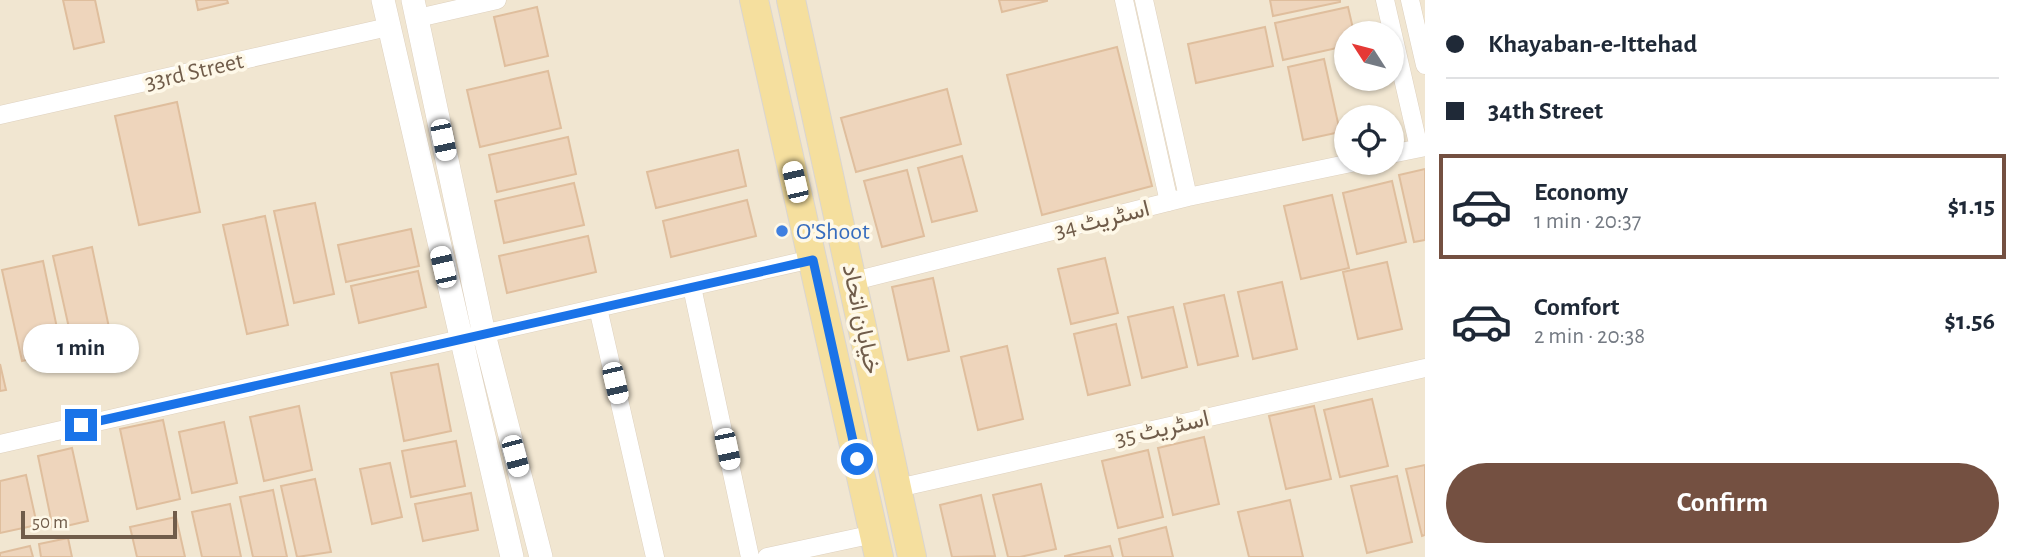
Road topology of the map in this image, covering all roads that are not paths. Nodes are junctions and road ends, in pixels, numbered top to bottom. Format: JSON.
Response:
{"nodes":[{"id":1,"x":383,"y":0,"type":"edge"},
{"id":2,"x":497,"y":0,"type":"edge"},
{"id":3,"x":754,"y":0,"type":"edge"},
{"id":4,"x":791,"y":0,"type":"edge"},
{"id":5,"x":1124,"y":0,"type":"edge"},
{"id":6,"x":1144,"y":0,"type":"edge"},
{"id":7,"x":1385,"y":0,"type":"edge"},
{"id":8,"x":1410,"y":0,"type":"edge"},
{"id":9,"x":416,"y":9,"type":"edge"},
{"id":10,"x":388,"y":27,"type":"junction"},
{"id":11,"x":1425,"y":65,"type":"edge"},
{"id":12,"x":0,"y":115,"type":"edge"},
{"id":13,"x":1422,"y":148,"type":"edge"},
{"id":14,"x":1404,"y":151,"type":"edge"},
{"id":15,"x":448,"y":164,"type":"junction"},
{"id":16,"x":1334,"y":167,"type":"edge"},
{"id":17,"x":421,"y":170,"type":"junction"},
{"id":18,"x":1188,"y":197,"type":"junction"},
{"id":19,"x":1169,"y":202,"type":"junction"},
{"id":20,"x":813,"y":260,"type":"junction"},
{"id":21,"x":854,"y":281,"type":"junction"},
{"id":22,"x":692,"y":286,"type":"junction"},
{"id":23,"x":598,"y":308,"type":"junction"},
{"id":24,"x":484,"y":334,"type":"junction"},
{"id":25,"x":460,"y":339,"type":"junction"},
{"id":26,"x":1425,"y":369,"type":"edge"},
{"id":27,"x":0,"y":444,"type":"edge"},
{"id":28,"x":898,"y":488,"type":"junction"},
{"id":29,"x":876,"y":545,"type":"edge"},
{"id":30,"x":512,"y":557,"type":"edge"},
{"id":31,"x":541,"y":557,"type":"edge"},
{"id":32,"x":655,"y":557,"type":"edge"},
{"id":33,"x":750,"y":557,"type":"edge"},
{"id":34,"x":767,"y":557,"type":"edge"},
{"id":35,"x":912,"y":557,"type":"edge"}],
"edges":[{"from":1,"to":10,"type":"street"},
{"from":2,"to":9,"type":"street"},
{"from":3,"to":20,"type":"main road"},
{"from":4,"to":21,"type":"main road","name":"خیابان اتحاد"},
{"from":5,"to":19,"type":"street"},
{"from":6,"to":18,"type":"street"},
{"from":7,"to":13,"type":"street"},
{"from":8,"to":11,"type":"street"},
{"from":9,"to":15,"type":"street"},
{"from":10,"to":12,"type":"street","name":"33rd Street"},
{"from":10,"to":17,"type":"street"},
{"from":13,"to":14,"type":"street"},
{"from":15,"to":17,"type":"street"},
{"from":15,"to":24,"type":"street"},
{"from":16,"to":18,"type":"street","name":"اسٹریٹ 34"},
{"from":17,"to":25,"type":"street"},
{"from":18,"to":19,"type":"street","name":"اسٹریٹ 34"},
{"from":19,"to":21,"type":"street","name":"اسٹریٹ 34"},
{"from":20,"to":22,"type":"street"},
{"from":20,"to":29,"type":"main road"},
{"from":21,"to":28,"type":"main road","name":"خیابان اتحاد"},
{"from":22,"to":23,"type":"street"},
{"from":22,"to":33,"type":"street"},
{"from":23,"to":24,"type":"street"},
{"from":23,"to":32,"type":"street"},
{"from":24,"to":25,"type":"street"},
{"from":24,"to":31,"type":"street"},
{"from":25,"to":27,"type":"street"},
{"from":25,"to":30,"type":"street"},
{"from":26,"to":28,"type":"street","name":"اسٹریٹ 35"},
{"from":28,"to":35,"type":"main road","name":"خیابان اتحاد"},
{"from":29,"to":34,"type":"street"}]}
